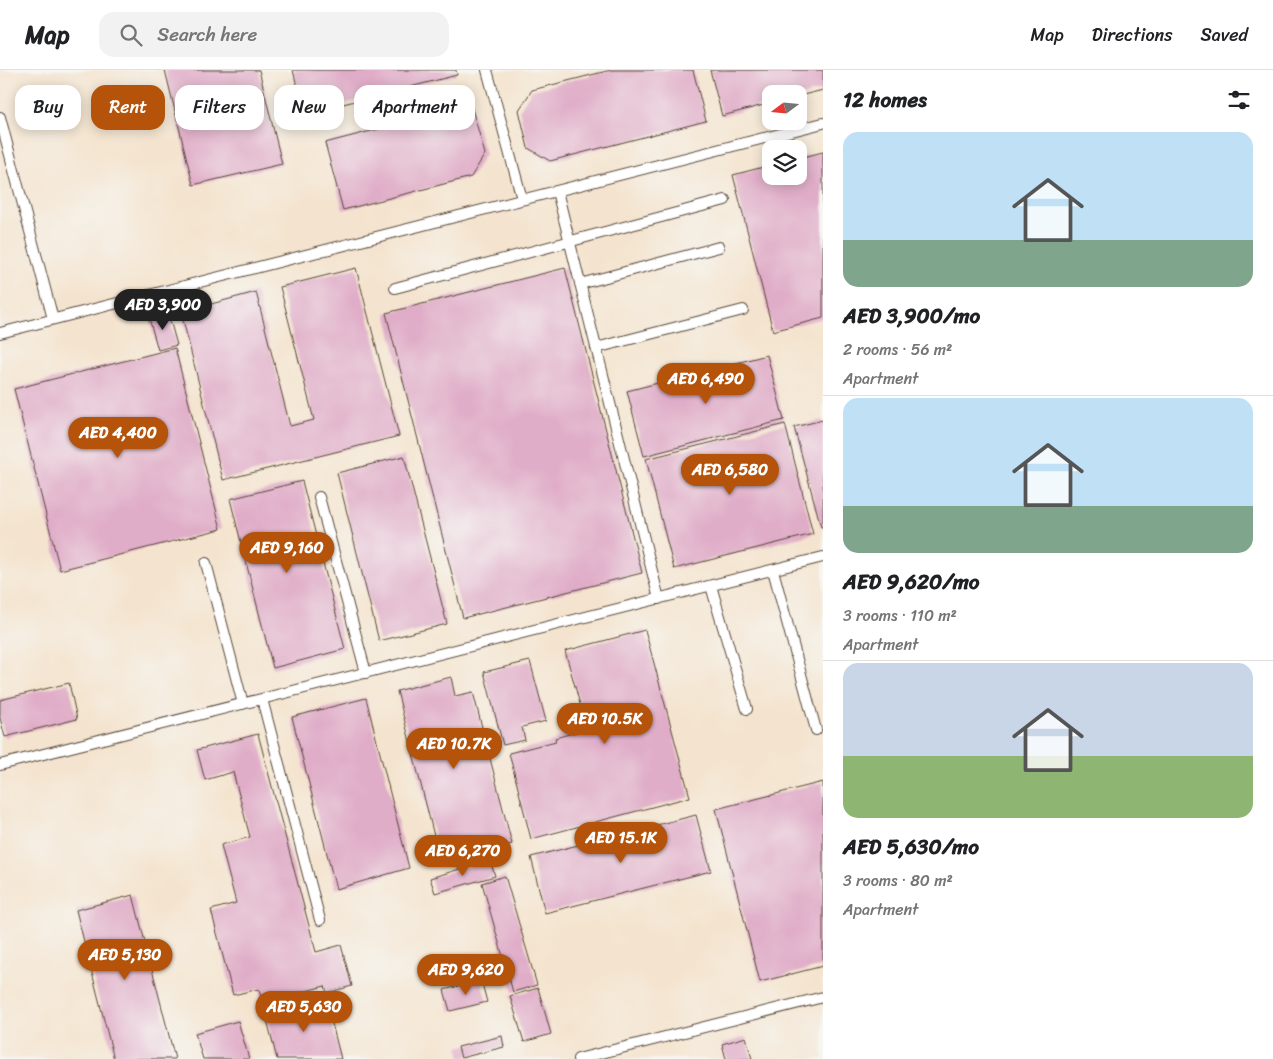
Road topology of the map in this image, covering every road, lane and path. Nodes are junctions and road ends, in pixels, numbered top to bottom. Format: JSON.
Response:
{"nodes":[{"id":1,"x":487,"y":70,"type":"edge"},
{"id":2,"x":0,"y":117,"type":"edge"},
{"id":3,"x":823,"y":123,"type":"edge"},
{"id":4,"x":556,"y":191,"type":"junction"},
{"id":5,"x":522,"y":200,"type":"junction"},
{"id":6,"x":725,"y":200,"type":"dead end"},
{"id":7,"x":569,"y":241,"type":"junction"},
{"id":8,"x":719,"y":247,"type":"dead end"},
{"id":9,"x":580,"y":284,"type":"junction"},
{"id":10,"x":395,"y":288,"type":"dead end"},
{"id":11,"x":743,"y":310,"type":"dead end"},
{"id":12,"x":52,"y":319,"type":"junction"},
{"id":13,"x":0,"y":332,"type":"edge"},
{"id":14,"x":596,"y":348,"type":"junction"},
{"id":15,"x":319,"y":497,"type":"dead end"},
{"id":16,"x":823,"y":557,"type":"edge"},
{"id":17,"x":206,"y":563,"type":"dead end"},
{"id":18,"x":773,"y":570,"type":"junction"},
{"id":19,"x":711,"y":586,"type":"junction"},
{"id":20,"x":659,"y":599,"type":"junction"},
{"id":21,"x":366,"y":673,"type":"junction"},
{"id":22,"x":262,"y":699,"type":"junction"},
{"id":23,"x":243,"y":704,"type":"junction"},
{"id":24,"x":747,"y":709,"type":"dead end"},
{"id":25,"x":816,"y":730,"type":"dead end"},
{"id":26,"x":0,"y":765,"type":"edge"},
{"id":27,"x":320,"y":920,"type":"dead end"},
{"id":28,"x":823,"y":997,"type":"edge"},
{"id":29,"x":578,"y":1059,"type":"edge"}],
"edges":[{"from":1,"to":5,"type":"lane"},
{"from":2,"to":12,"type":"lane"},
{"from":3,"to":4,"type":"lane"},
{"from":4,"to":5,"type":"lane"},
{"from":4,"to":7,"type":"lane"},
{"from":5,"to":12,"type":"lane"},
{"from":6,"to":7,"type":"lane"},
{"from":7,"to":9,"type":"lane"},
{"from":7,"to":10,"type":"lane"},
{"from":8,"to":9,"type":"lane"},
{"from":9,"to":14,"type":"lane"},
{"from":11,"to":14,"type":"lane"},
{"from":12,"to":13,"type":"lane"},
{"from":14,"to":20,"type":"lane"},
{"from":15,"to":21,"type":"lane"},
{"from":16,"to":18,"type":"lane"},
{"from":17,"to":23,"type":"lane"},
{"from":18,"to":19,"type":"lane"},
{"from":18,"to":25,"type":"lane"},
{"from":19,"to":20,"type":"lane"},
{"from":19,"to":24,"type":"lane"},
{"from":20,"to":21,"type":"lane"},
{"from":21,"to":22,"type":"lane"},
{"from":22,"to":23,"type":"lane"},
{"from":22,"to":27,"type":"lane"},
{"from":23,"to":26,"type":"lane"},
{"from":28,"to":29,"type":"lane"}]}
